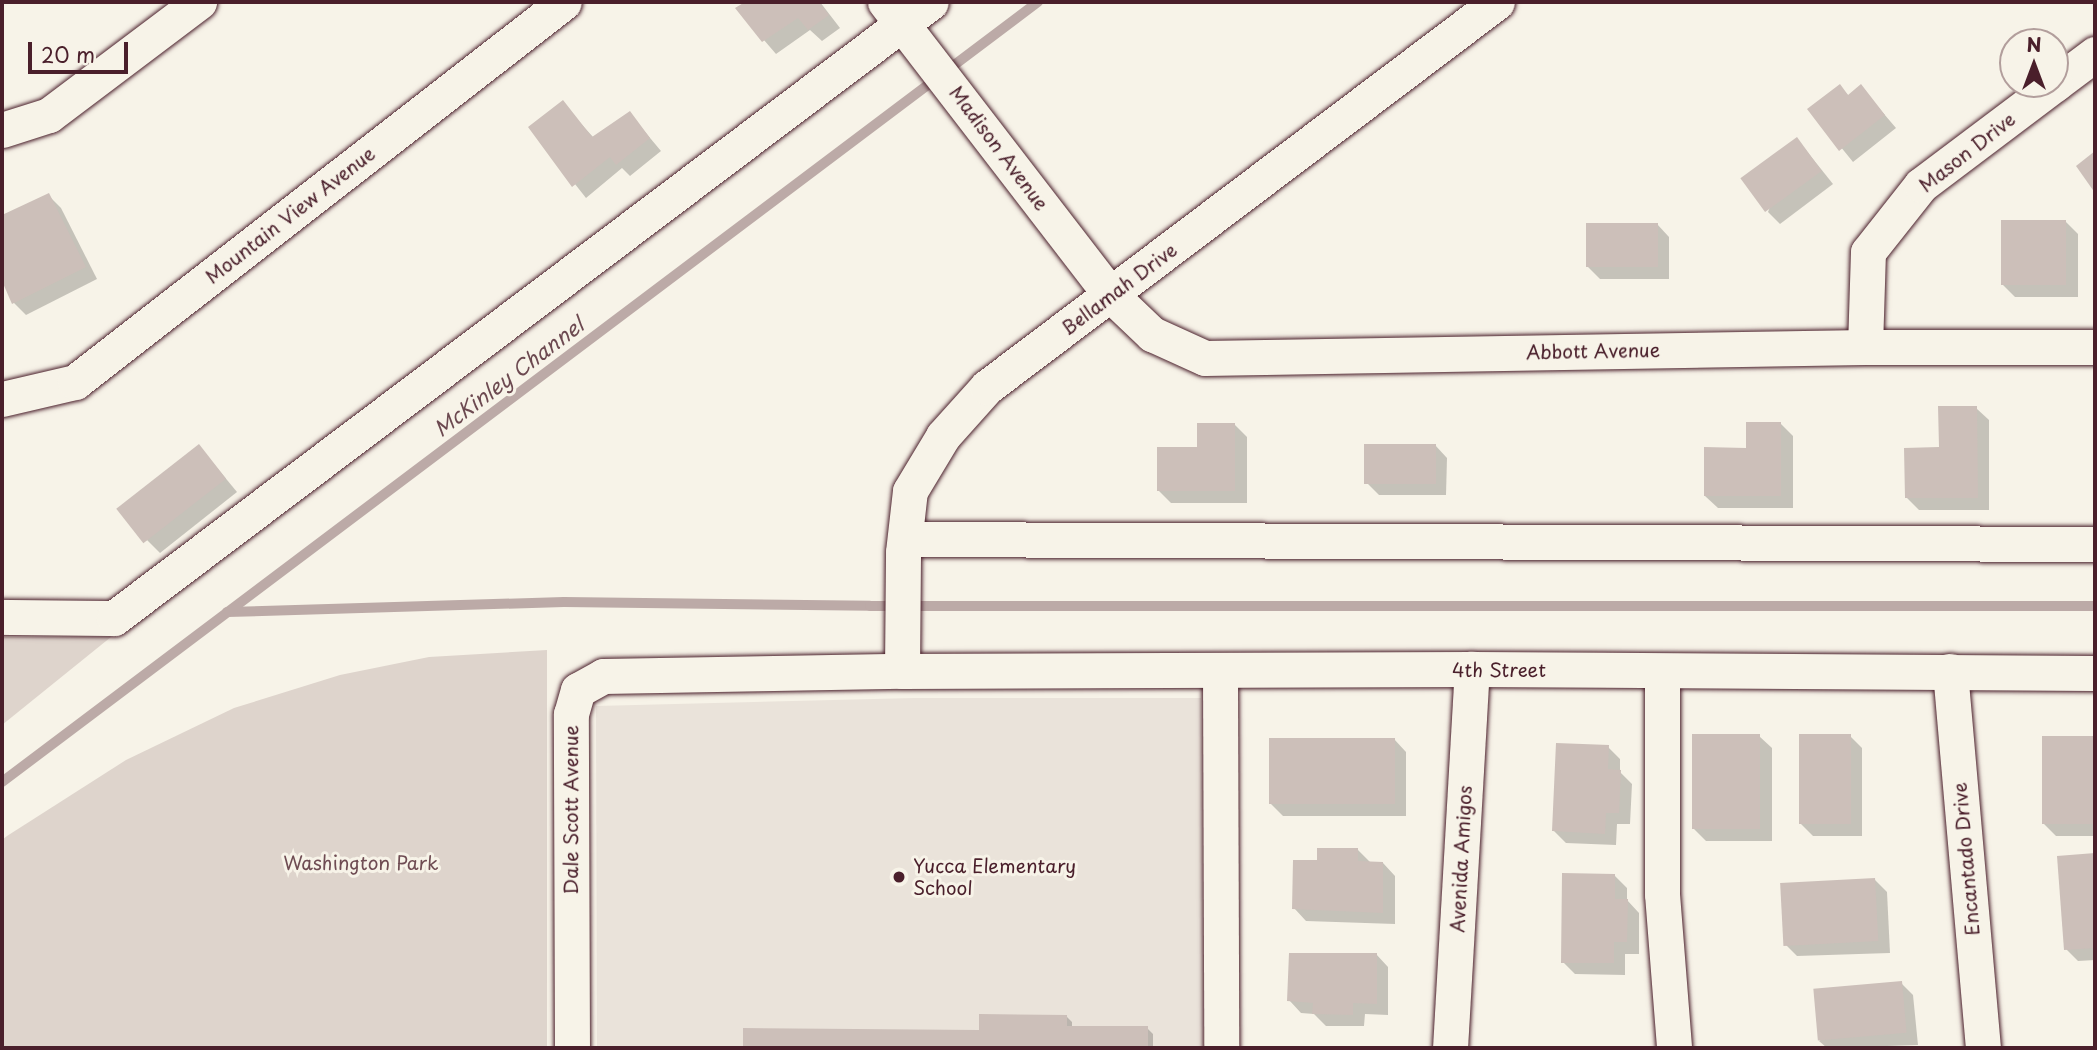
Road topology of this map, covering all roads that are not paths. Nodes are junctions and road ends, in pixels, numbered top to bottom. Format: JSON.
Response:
{"nodes":[{"id":1,"x":199,"y":2,"type":"edge"},
{"id":2,"x":564,"y":2,"type":"edge"},
{"id":3,"x":931,"y":2,"type":"edge"},
{"id":4,"x":1497,"y":2,"type":"edge"},
{"id":5,"x":894,"y":12,"type":"edge"},
{"id":6,"x":2095,"y":54,"type":"edge"},
{"id":7,"x":2069,"y":74,"type":"edge"},
{"id":8,"x":2036,"y":98,"type":"edge"},
{"id":9,"x":2,"y":130,"type":"edge"},
{"id":10,"x":1111,"y":295,"type":"junction"},
{"id":11,"x":1866,"y":346,"type":"junction"},
{"id":12,"x":2095,"y":347,"type":"edge"},
{"id":13,"x":2,"y":399,"type":"edge"},
{"id":14,"x":2095,"y":544,"type":"edge"},
{"id":15,"x":904,"y":545,"type":"junction"},
{"id":16,"x":2,"y":617,"type":"edge"},
{"id":17,"x":1472,"y":669,"type":"junction"},
{"id":18,"x":902,"y":671,"type":"junction"},
{"id":19,"x":1950,"y":671,"type":"junction"},
{"id":20,"x":1220,"y":672,"type":"junction"},
{"id":21,"x":1662,"y":672,"type":"junction"},
{"id":22,"x":2095,"y":673,"type":"edge"},
{"id":23,"x":572,"y":1048,"type":"edge"},
{"id":24,"x":1221,"y":1048,"type":"edge"},
{"id":25,"x":1450,"y":1048,"type":"edge"},
{"id":26,"x":1674,"y":1048,"type":"edge"},
{"id":27,"x":1983,"y":1048,"type":"edge"}],
"edges":[{"from":1,"to":9,"type":"street"},
{"from":2,"to":13,"type":"street","name":"Mountain View Avenue"},
{"from":3,"to":5,"type":"street"},
{"from":4,"to":10,"type":"street","name":"Bellamah Drive"},
{"from":5,"to":10,"type":"street","name":"Madison Avenue"},
{"from":5,"to":16,"type":"street"},
{"from":6,"to":7,"type":"street","name":"Mason Drive"},
{"from":8,"to":11,"type":"street","name":"Mason Drive"},
{"from":10,"to":11,"type":"street","name":"Abbott Avenue"},
{"from":10,"to":15,"type":"street","name":"Bellamah Drive"},
{"from":11,"to":12,"type":"street","name":"Abbott Avenue"},
{"from":14,"to":15,"type":"street"},
{"from":15,"to":18,"type":"street","name":"Bellamah Drive"},
{"from":17,"to":20,"type":"street","name":"4th Street"},
{"from":17,"to":21,"type":"street","name":"4th Street"},
{"from":17,"to":25,"type":"street","name":"Avenida Amigos"},
{"from":18,"to":20,"type":"street","name":"4th Street"},
{"from":18,"to":23,"type":"street","name":"Dale Scott Avenue"},
{"from":19,"to":21,"type":"street","name":"4th Street"},
{"from":19,"to":22,"type":"street","name":"4th Street"},
{"from":19,"to":27,"type":"street","name":"Encantado Drive"},
{"from":20,"to":24,"type":"street"},
{"from":21,"to":26,"type":"street"}]}
